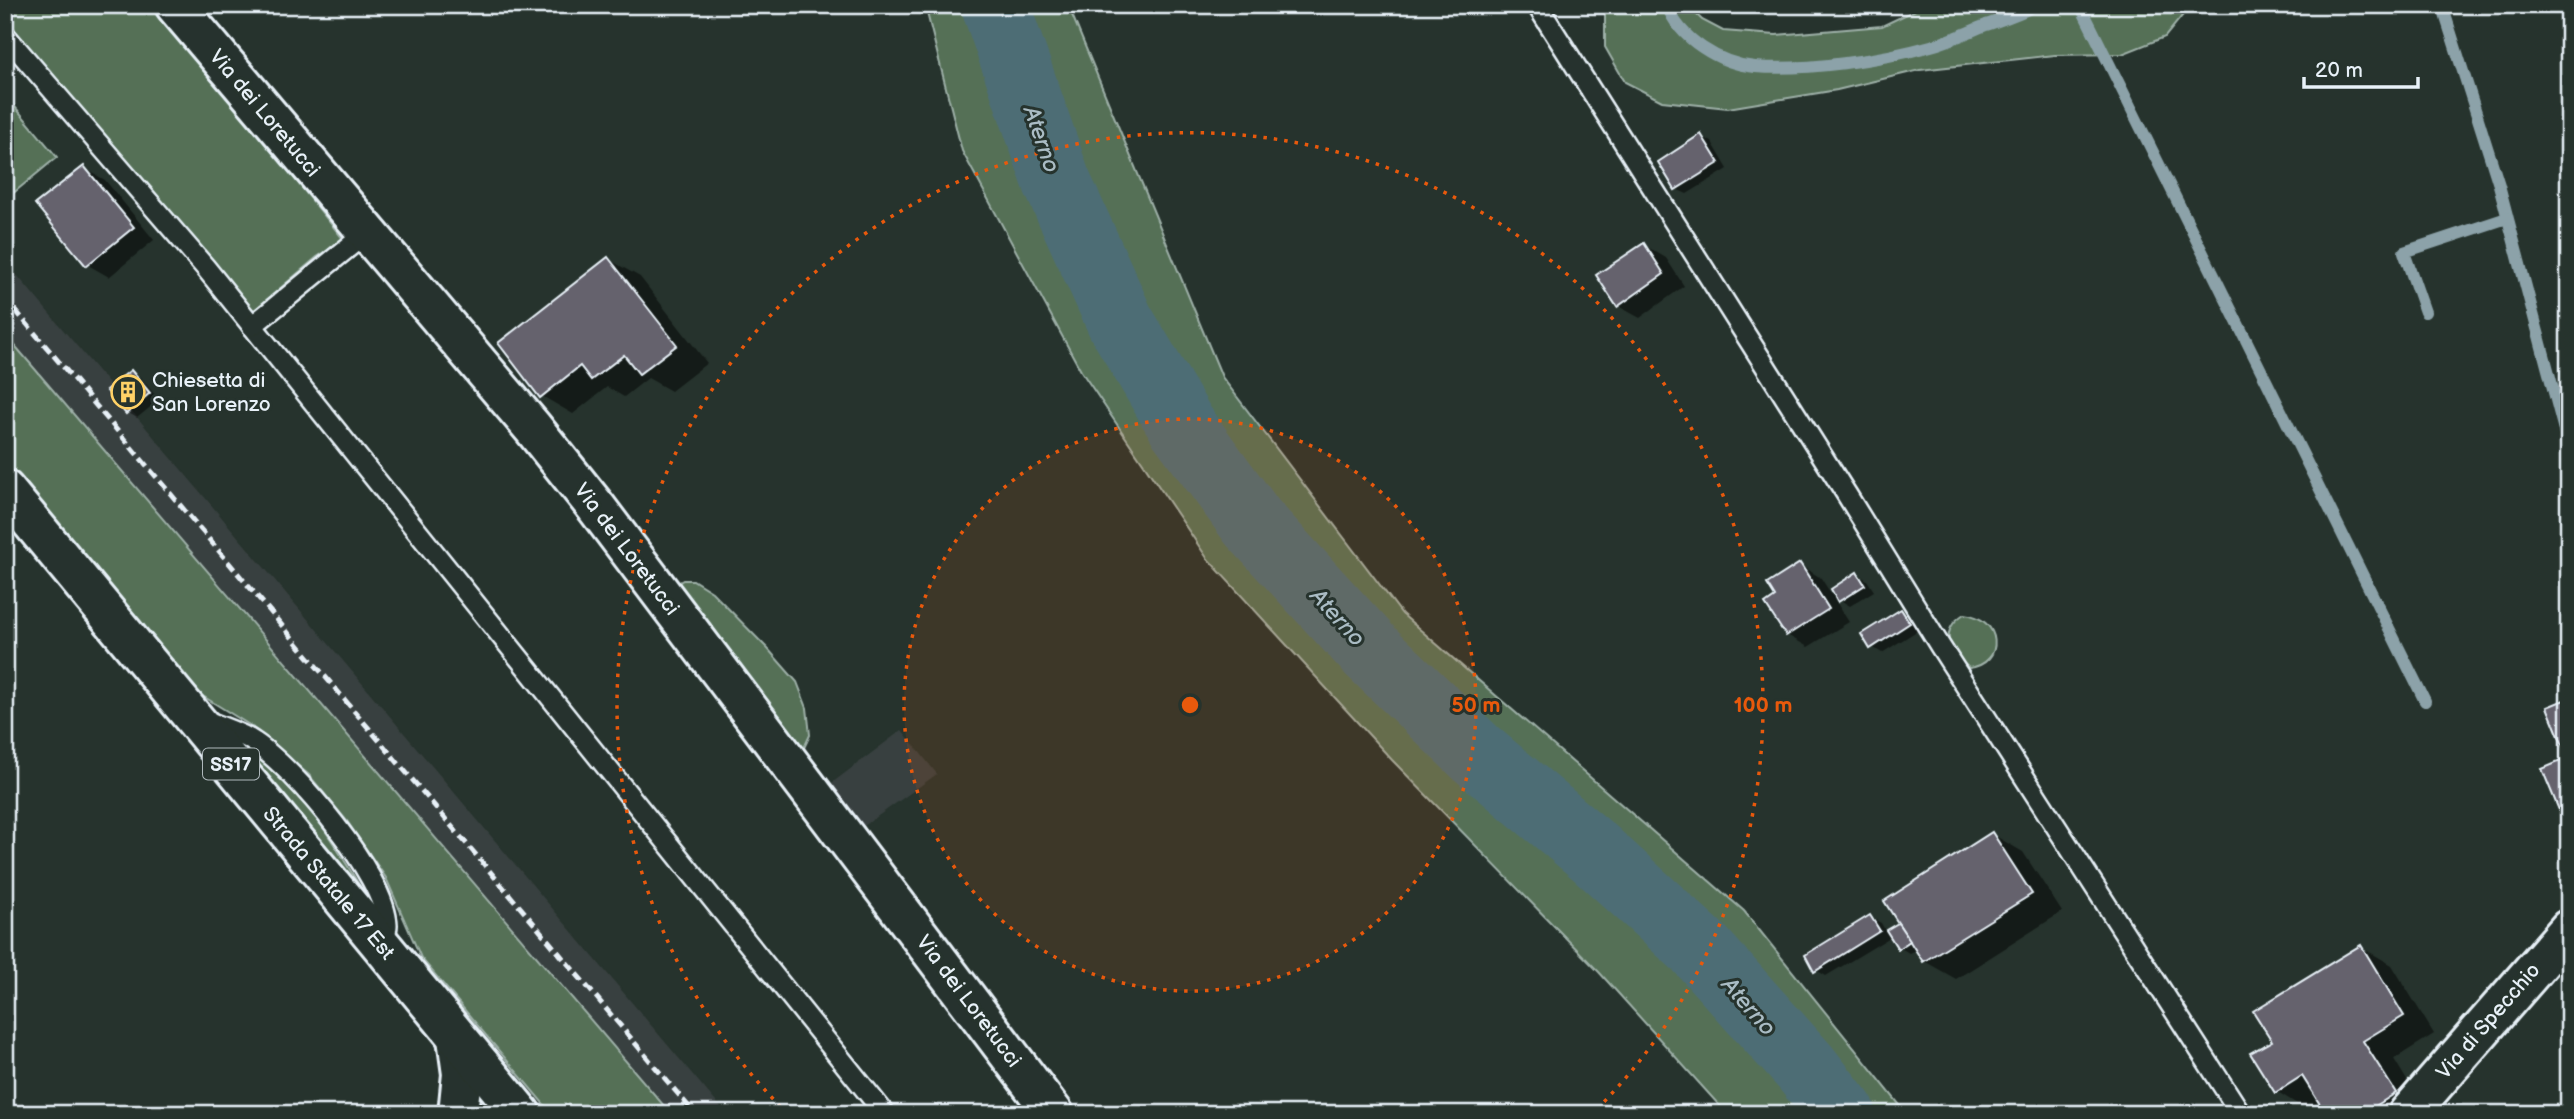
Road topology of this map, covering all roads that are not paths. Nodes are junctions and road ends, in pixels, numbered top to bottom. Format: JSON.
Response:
{"nodes":[{"id":1,"x":175,"y":5,"type":"edge"},
{"id":2,"x":1537,"y":5,"type":"edge"},
{"id":3,"x":5,"y":35,"type":"edge"},
{"id":4,"x":366,"y":233,"type":"junction"},
{"id":5,"x":252,"y":326,"type":"junction"},
{"id":6,"x":5,"y":490,"type":"edge"},
{"id":7,"x":2569,"y":929,"type":"edge"},
{"id":8,"x":457,"y":1038,"type":"junction"},
{"id":9,"x":458,"y":1114,"type":"edge"},
{"id":10,"x":521,"y":1114,"type":"edge"},
{"id":11,"x":885,"y":1114,"type":"edge"},
{"id":12,"x":1054,"y":1114,"type":"edge"},
{"id":13,"x":2241,"y":1114,"type":"edge"},
{"id":14,"x":2408,"y":1114,"type":"edge"}],
"edges":[{"from":1,"to":4,"type":"street","name":"Via dei Loretucci"},
{"from":2,"to":13,"type":"lane"},
{"from":3,"to":5,"type":"lane"},
{"from":4,"to":5,"type":"lane"},
{"from":4,"to":12,"type":"street","name":"Via dei Loretucci"},
{"from":5,"to":11,"type":"lane"},
{"from":6,"to":8,"type":"street","name":"Strada Statale 17 Est","number":"SS17"},
{"from":7,"to":14,"type":"street","name":"Via di Specchio"},
{"from":8,"to":9,"type":"street"},
{"from":8,"to":10,"type":"street","name":"Strada Statale 17 Est","number":"SS17"}]}
